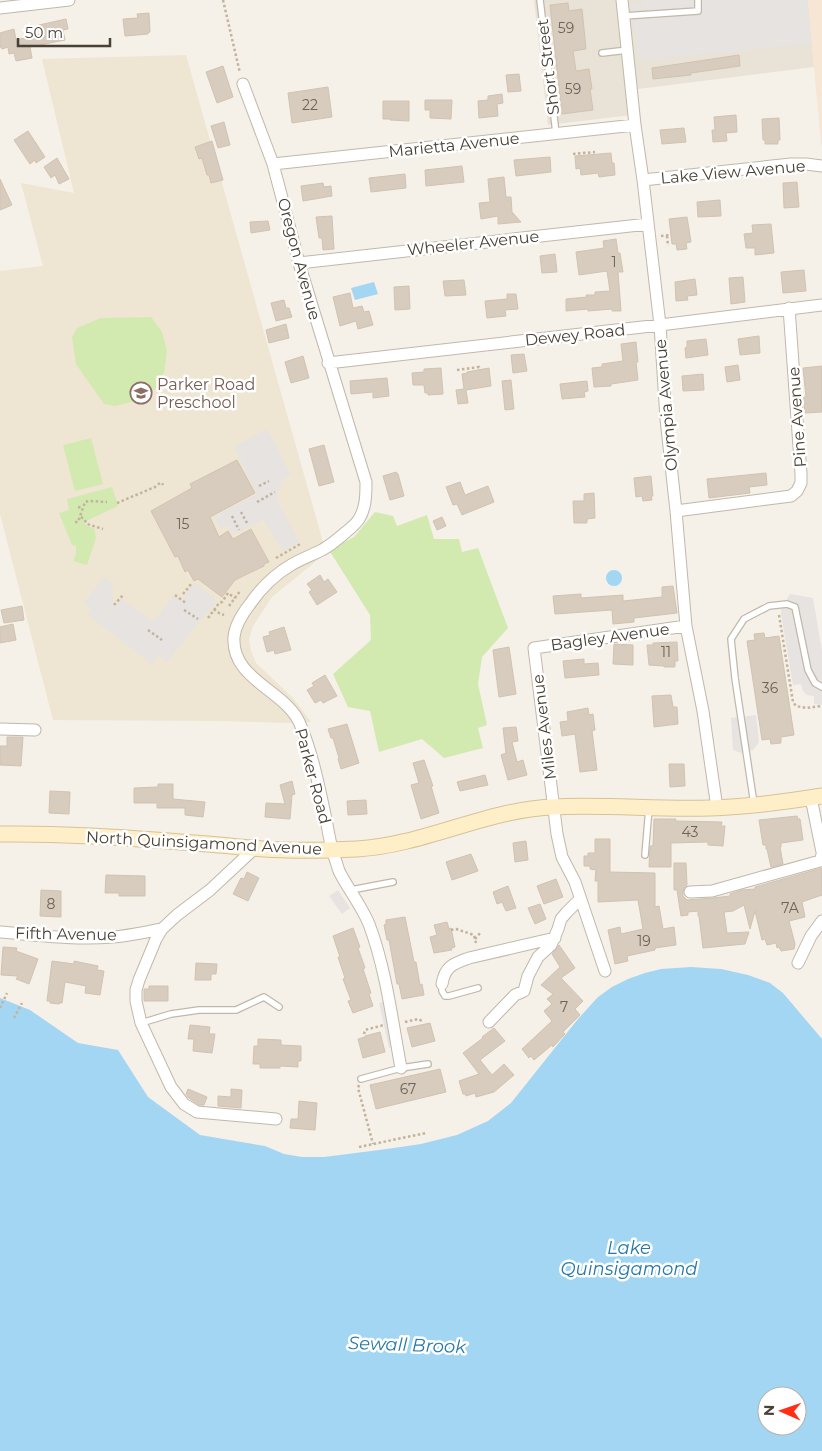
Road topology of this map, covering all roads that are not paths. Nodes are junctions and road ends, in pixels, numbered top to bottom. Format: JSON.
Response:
{"nodes":[{"id":1,"x":69,"y":0,"type":"edge"},
{"id":2,"x":540,"y":0,"type":"edge"},
{"id":3,"x":622,"y":0,"type":"edge"},
{"id":4,"x":698,"y":0,"type":"edge"},
{"id":5,"x":0,"y":8,"type":"edge"},
{"id":6,"x":624,"y":16,"type":"junction"},
{"id":7,"x":628,"y":50,"type":"junction"},
{"id":8,"x":602,"y":53,"type":"dead end"},
{"id":9,"x":243,"y":84,"type":"road end"},
{"id":10,"x":635,"y":125,"type":"junction"},
{"id":11,"x":556,"y":133,"type":"junction"},
{"id":12,"x":274,"y":164,"type":"junction"},
{"id":13,"x":822,"y":166,"type":"edge"},
{"id":14,"x":643,"y":180,"type":"junction"},
{"id":15,"x":648,"y":224,"type":"junction"},
{"id":16,"x":298,"y":263,"type":"junction"},
{"id":17,"x":822,"y":305,"type":"edge"},
{"id":18,"x":789,"y":308,"type":"junction"},
{"id":19,"x":660,"y":325,"type":"junction"},
{"id":20,"x":328,"y":363,"type":"junction"},
{"id":21,"x":676,"y":511,"type":"junction"},
{"id":22,"x":360,"y":518,"type":"joint"},
{"id":23,"x":686,"y":626,"type":"junction"},
{"id":24,"x":534,"y":648,"type":"joint"},
{"id":25,"x":822,"y":687,"type":"edge"},
{"id":26,"x":0,"y":729,"type":"edge"},
{"id":27,"x":35,"y":730,"type":"dead end"},
{"id":28,"x":816,"y":797,"type":"edge"},
{"id":29,"x":754,"y":805,"type":"junction"},
{"id":30,"x":553,"y":807,"type":"junction"},
{"id":31,"x":649,"y":807,"type":"junction"},
{"id":32,"x":717,"y":808,"type":"junction"},
{"id":33,"x":819,"y":820,"type":"edge"},
{"id":34,"x":0,"y":834,"type":"edge"},
{"id":35,"x":255,"y":848,"type":"junction"},
{"id":36,"x":332,"y":850,"type":"junction"},
{"id":37,"x":645,"y":856,"type":"dead end"},
{"id":38,"x":821,"y":856,"type":"edge"},
{"id":39,"x":393,"y":882,"type":"dead end"},
{"id":40,"x":351,"y":890,"type":"junction"},
{"id":41,"x":690,"y":892,"type":"dead end"},
{"id":42,"x":580,"y":899,"type":"junction"},
{"id":43,"x":822,"y":921,"type":"edge"},
{"id":44,"x":162,"y":929,"type":"junction"},
{"id":45,"x":0,"y":932,"type":"edge"},
{"id":46,"x":555,"y":938,"type":"junction"},
{"id":47,"x":798,"y":963,"type":"dead end"},
{"id":48,"x":605,"y":971,"type":"dead end"},
{"id":49,"x":442,"y":984,"type":"joint"},
{"id":50,"x":478,"y":988,"type":"dead end"},
{"id":51,"x":279,"y":1007,"type":"dead end"},
{"id":52,"x":489,"y":1022,"type":"dead end"},
{"id":53,"x":141,"y":1023,"type":"junction"},
{"id":54,"x":428,"y":1064,"type":"dead end"},
{"id":55,"x":402,"y":1068,"type":"junction"},
{"id":56,"x":361,"y":1079,"type":"road end"},
{"id":57,"x":276,"y":1119,"type":"dead end"}],
"edges":[{"from":1,"to":5,"type":"street"},
{"from":2,"to":11,"type":"lane","name":"Short Street"},
{"from":3,"to":6,"type":"street","name":"Olympia Avenue"},
{"from":4,"to":6,"type":"lane"},
{"from":6,"to":7,"type":"street","name":"Olympia Avenue"},
{"from":7,"to":8,"type":"lane"},
{"from":7,"to":10,"type":"street","name":"Olympia Avenue"},
{"from":9,"to":12,"type":"street","name":"Oregon Avenue"},
{"from":10,"to":11,"type":"street","name":"Marietta Avenue"},
{"from":10,"to":14,"type":"street","name":"Olympia Avenue"},
{"from":11,"to":12,"type":"street","name":"Marietta Avenue"},
{"from":12,"to":16,"type":"street","name":"Oregon Avenue"},
{"from":13,"to":14,"type":"street","name":"Lake View Avenue"},
{"from":14,"to":15,"type":"street","name":"Olympia Avenue"},
{"from":15,"to":16,"type":"street","name":"Wheeler Avenue"},
{"from":15,"to":19,"type":"street","name":"Olympia Avenue"},
{"from":16,"to":20,"type":"street","name":"Oregon Avenue"},
{"from":17,"to":18,"type":"street","name":"Dewey Road"},
{"from":18,"to":19,"type":"street","name":"Dewey Road"},
{"from":18,"to":21,"type":"street","name":"Pine Avenue"},
{"from":19,"to":20,"type":"street","name":"Dewey Road"},
{"from":19,"to":21,"type":"street","name":"Olympia Avenue"},
{"from":20,"to":22,"type":"street","name":"Oregon Avenue"},
{"from":21,"to":23,"type":"street","name":"Olympia Avenue"},
{"from":22,"to":36,"type":"street","name":"Parker Road"},
{"from":23,"to":24,"type":"street","name":"Bagley Avenue"},
{"from":23,"to":32,"type":"street","name":"Olympia Avenue"},
{"from":24,"to":30,"type":"street","name":"Miles Avenue"},
{"from":25,"to":29,"type":"lane"},
{"from":26,"to":27,"type":"street"},
{"from":28,"to":29,"type":"main road","name":"North Quinsigamond Avenue"},
{"from":28,"to":33,"type":"street"},
{"from":29,"to":32,"type":"main road","name":"North Quinsigamond Avenue"},
{"from":30,"to":31,"type":"main road","name":"North Quinsigamond Avenue"},
{"from":30,"to":36,"type":"main road","name":"North Quinsigamond Avenue"},
{"from":30,"to":42,"type":"street","name":"Miles Avenue"},
{"from":31,"to":32,"type":"main road","name":"North Quinsigamond Avenue"},
{"from":31,"to":37,"type":"lane"},
{"from":33,"to":38,"type":"street"},
{"from":34,"to":35,"type":"main road","name":"North Quinsigamond Avenue"},
{"from":35,"to":36,"type":"main road","name":"North Quinsigamond Avenue"},
{"from":35,"to":44,"type":"street"},
{"from":36,"to":40,"type":"street","name":"Parker Road"},
{"from":38,"to":41,"type":"street"},
{"from":39,"to":40,"type":"lane"},
{"from":40,"to":55,"type":"street","name":"Parker Road"},
{"from":42,"to":46,"type":"street"},
{"from":42,"to":48,"type":"street","name":"Miles Avenue"},
{"from":43,"to":47,"type":"street"},
{"from":44,"to":45,"type":"street","name":"Fifth Avenue"},
{"from":44,"to":53,"type":"street"},
{"from":46,"to":49,"type":"street"},
{"from":46,"to":52,"type":"street"},
{"from":49,"to":50,"type":"lane"},
{"from":51,"to":53,"type":"lane"},
{"from":53,"to":57,"type":"street"},
{"from":54,"to":55,"type":"lane"},
{"from":55,"to":56,"type":"lane"}]}
